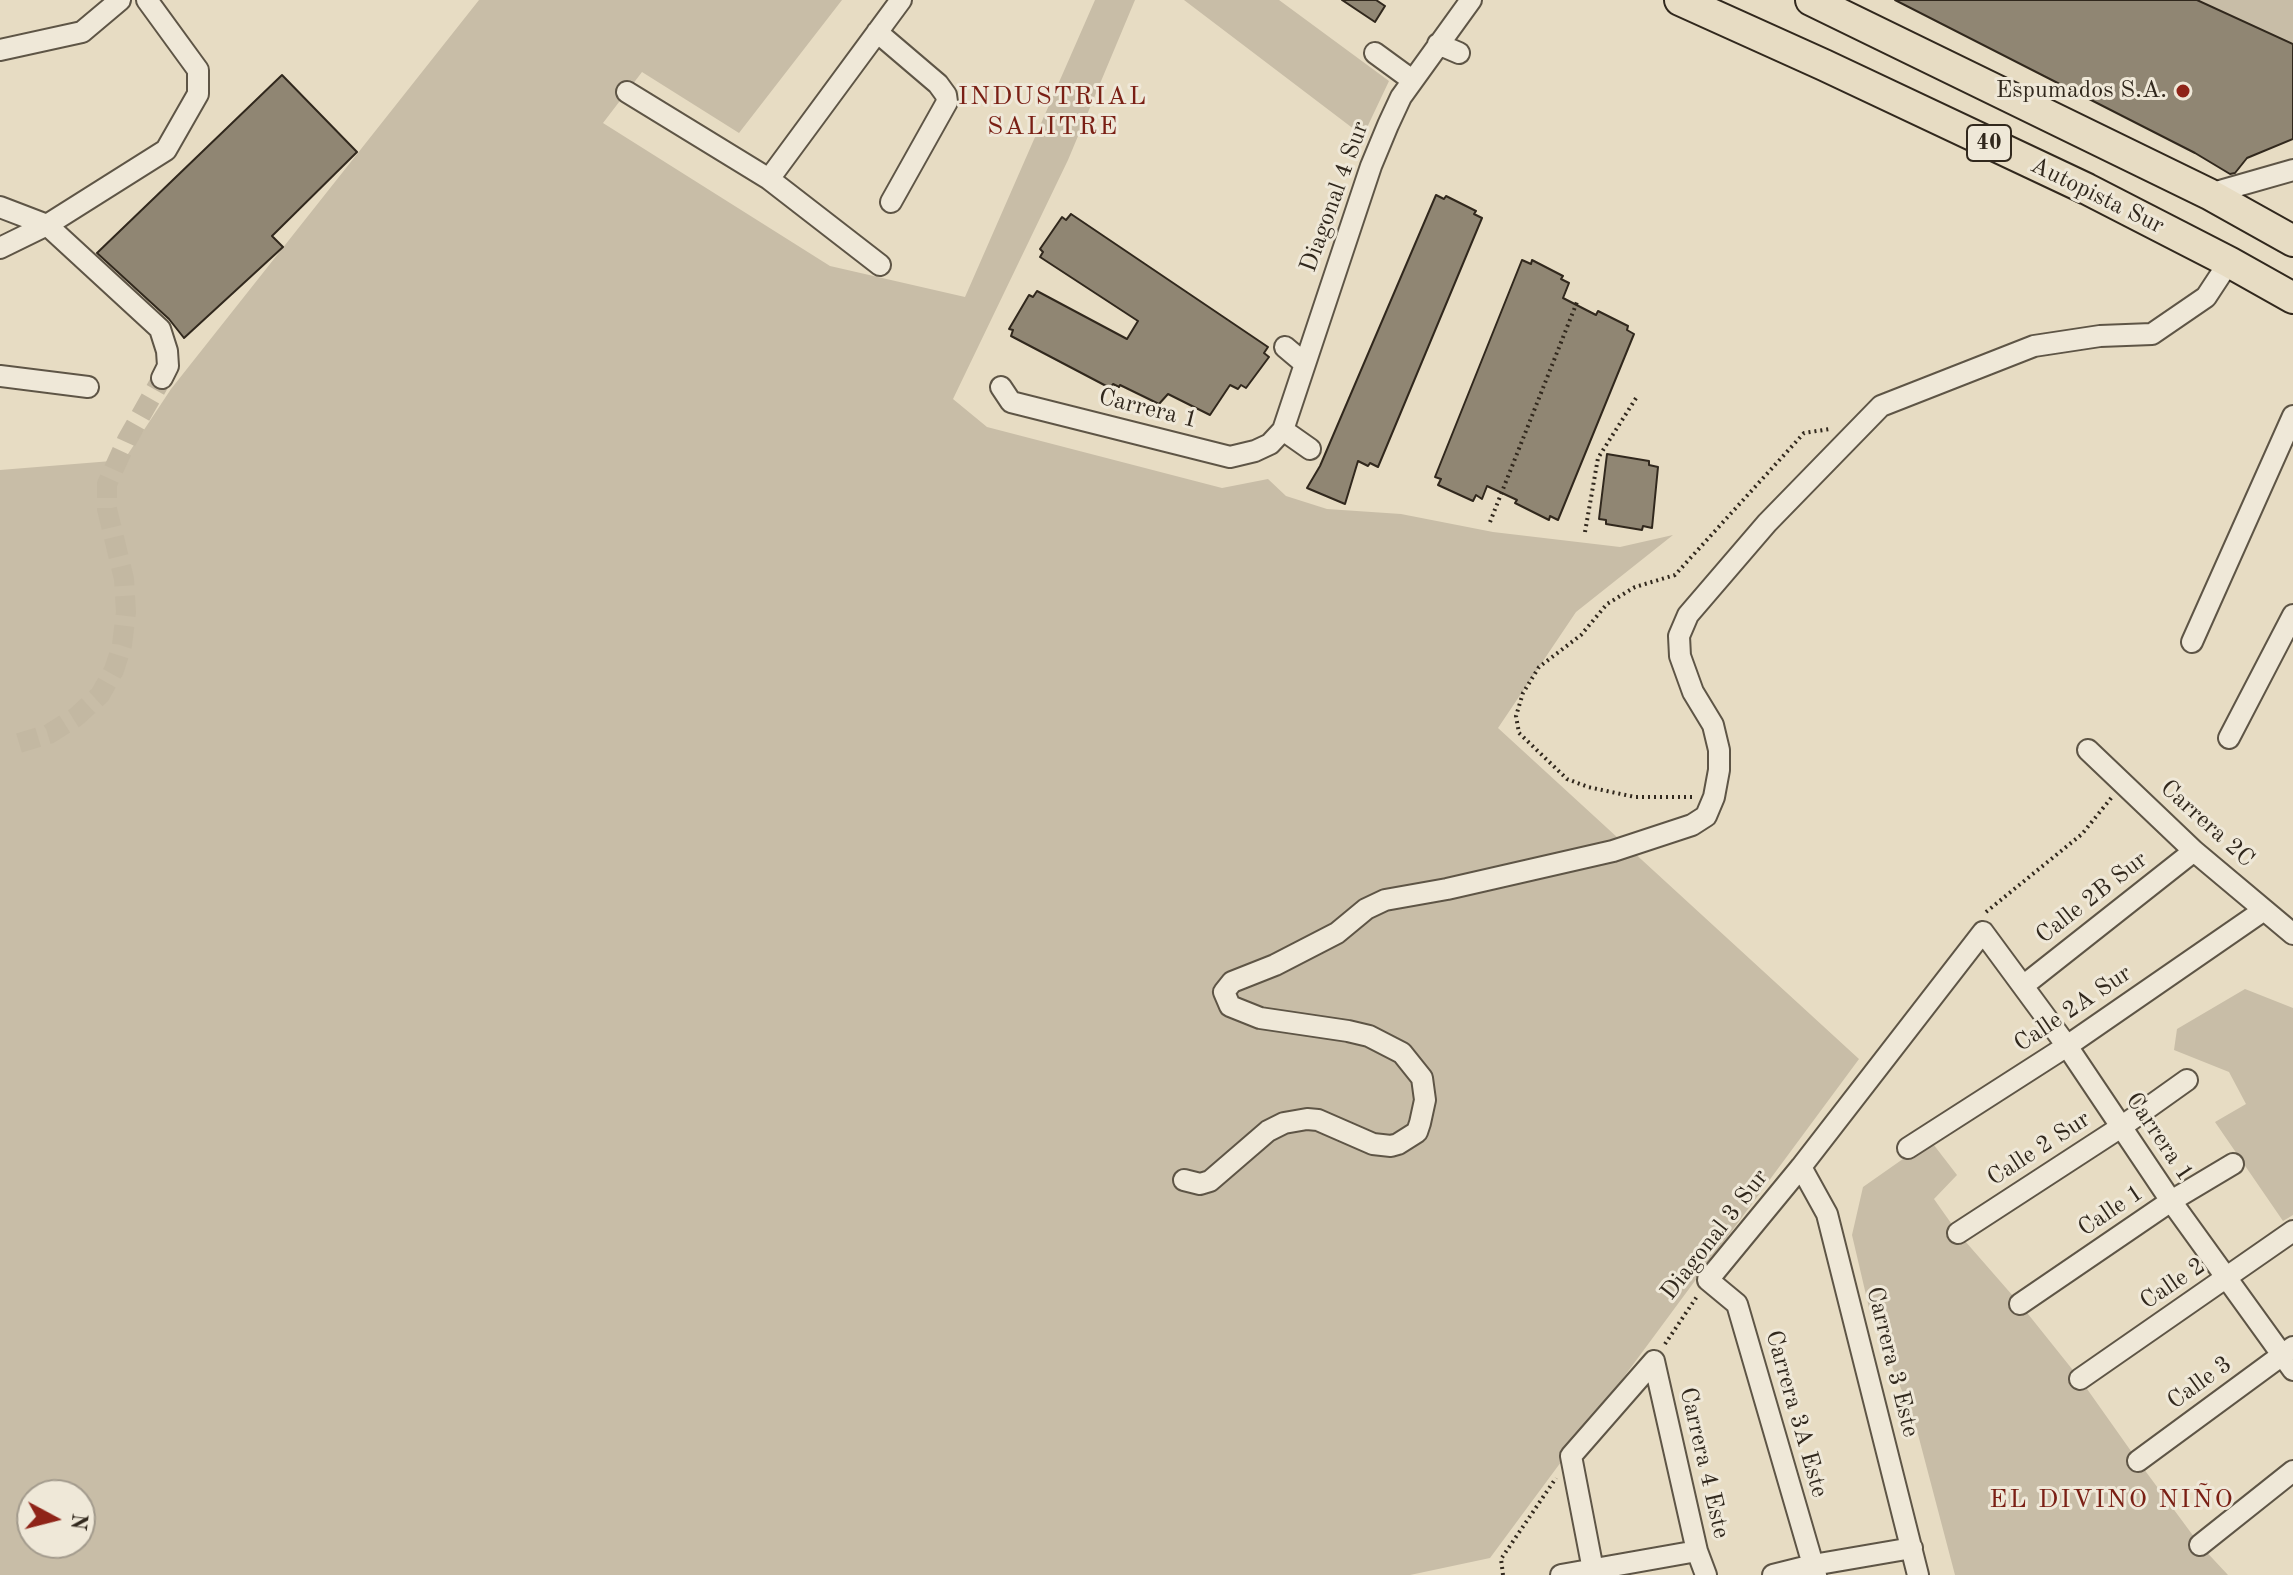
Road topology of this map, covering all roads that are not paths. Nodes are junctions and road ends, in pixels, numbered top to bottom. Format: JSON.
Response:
{"nodes":[{"id":1,"x":120,"y":0,"type":"edge"},
{"id":2,"x":147,"y":0,"type":"edge"},
{"id":3,"x":901,"y":0,"type":"edge"},
{"id":4,"x":1471,"y":0,"type":"edge"},
{"id":5,"x":1680,"y":0,"type":"edge"},
{"id":6,"x":1811,"y":0,"type":"edge"},
{"id":7,"x":877,"y":32,"type":"junction"},
{"id":8,"x":1438,"y":44,"type":"junction"},
{"id":9,"x":0,"y":50,"type":"edge"},
{"id":10,"x":1375,"y":53,"type":"dead end"},
{"id":11,"x":1459,"y":53,"type":"dead end"},
{"id":12,"x":1412,"y":80,"type":"junction"},
{"id":13,"x":627,"y":92,"type":"dead end"},
{"id":14,"x":2293,"y":170,"type":"edge"},
{"id":15,"x":769,"y":179,"type":"junction"},
{"id":16,"x":2209,"y":194,"type":"junction"},
{"id":17,"x":891,"y":202,"type":"dead end"},
{"id":18,"x":0,"y":207,"type":"edge"},
{"id":19,"x":47,"y":225,"type":"junction"},
{"id":20,"x":2293,"y":241,"type":"edge"},
{"id":21,"x":0,"y":248,"type":"edge"},
{"id":22,"x":1322,"y":251,"type":"dead end"},
{"id":23,"x":2229,"y":262,"type":"junction"},
{"id":24,"x":880,"y":265,"type":"dead end"},
{"id":25,"x":1338,"y":265,"type":"junction"},
{"id":26,"x":2293,"y":298,"type":"edge"},
{"id":27,"x":1285,"y":347,"type":"dead end"},
{"id":28,"x":1304,"y":363,"type":"junction"},
{"id":29,"x":0,"y":376,"type":"edge"},
{"id":30,"x":162,"y":378,"type":"tunnel mouth"},
{"id":31,"x":88,"y":387,"type":"dead end"},
{"id":32,"x":1001,"y":387,"type":"dead end"},
{"id":33,"x":2293,"y":416,"type":"edge"},
{"id":34,"x":1283,"y":430,"type":"junction"},
{"id":35,"x":1310,"y":449,"type":"dead end"},
{"id":36,"x":2293,"y":615,"type":"edge"},
{"id":37,"x":2192,"y":642,"type":"dead end"},
{"id":38,"x":2229,"y":738,"type":"dead end"},
{"id":39,"x":2088,"y":750,"type":"dead end"},
{"id":40,"x":2194,"y":851,"type":"junction"},
{"id":41,"x":2264,"y":910,"type":"junction"},
{"id":42,"x":1983,"y":932,"type":"joint"},
{"id":43,"x":2293,"y":934,"type":"edge"},
{"id":44,"x":2023,"y":986,"type":"junction"},
{"id":45,"x":2067,"y":1046,"type":"junction"},
{"id":46,"x":2187,"y":1080,"type":"dead end"},
{"id":47,"x":2121,"y":1127,"type":"junction"},
{"id":48,"x":1908,"y":1148,"type":"dead end"},
{"id":49,"x":2233,"y":1164,"type":"dead end"},
{"id":50,"x":1801,"y":1167,"type":"junction"},
{"id":51,"x":1184,"y":1180,"type":"dead end"},
{"id":52,"x":2171,"y":1201,"type":"junction"},
{"id":53,"x":2293,"y":1231,"type":"edge"},
{"id":54,"x":1958,"y":1233,"type":"dead end"},
{"id":55,"x":2226,"y":1279,"type":"junction"},
{"id":56,"x":1708,"y":1280,"type":"joint"},
{"id":57,"x":2020,"y":1304,"type":"dead end"},
{"id":58,"x":2289,"y":1358,"type":"edge"},
{"id":59,"x":2080,"y":1379,"type":"dead end"},
{"id":60,"x":2138,"y":1461,"type":"dead end"},
{"id":61,"x":2293,"y":1471,"type":"edge"},
{"id":62,"x":2200,"y":1545,"type":"dead end"},
{"id":63,"x":1912,"y":1548,"type":"junction"},
{"id":64,"x":1697,"y":1551,"type":"junction"},
{"id":65,"x":1815,"y":1570,"type":"edge"},
{"id":66,"x":1593,"y":1573,"type":"edge"},
{"id":67,"x":1561,"y":1575,"type":"edge"},
{"id":68,"x":1706,"y":1575,"type":"edge"},
{"id":69,"x":1773,"y":1575,"type":"edge"},
{"id":70,"x":1918,"y":1575,"type":"edge"}],
"edges":[{"from":1,"to":9,"type":"street"},
{"from":2,"to":19,"type":"street"},
{"from":3,"to":7,"type":"street"},
{"from":4,"to":8,"type":"street","name":"Diagonal 4 Sur"},
{"from":5,"to":23,"type":"highway","name":"Autopista Sur","number":"40"},
{"from":6,"to":16,"type":"highway","number":"40"},
{"from":7,"to":15,"type":"street"},
{"from":7,"to":17,"type":"street"},
{"from":8,"to":11,"type":"street"},
{"from":8,"to":12,"type":"street","name":"Diagonal 4 Sur"},
{"from":10,"to":12,"type":"street"},
{"from":12,"to":25,"type":"street","name":"Diagonal 4 Sur"},
{"from":13,"to":15,"type":"street"},
{"from":14,"to":16,"type":"street"},
{"from":15,"to":24,"type":"street"},
{"from":16,"to":20,"type":"highway","number":"40"},
{"from":18,"to":19,"type":"street"},
{"from":19,"to":21,"type":"street"},
{"from":19,"to":30,"type":"street"},
{"from":22,"to":25,"type":"street"},
{"from":23,"to":26,"type":"highway","name":"Autopista Sur","number":"40"},
{"from":23,"to":51,"type":"street"},
{"from":25,"to":28,"type":"street","name":"Diagonal 4 Sur"},
{"from":27,"to":28,"type":"street"},
{"from":28,"to":34,"type":"street","name":"Diagonal 4 Sur"},
{"from":29,"to":31,"type":"street"},
{"from":32,"to":34,"type":"street","name":"Carrera 1"},
{"from":33,"to":37,"type":"street"},
{"from":34,"to":35,"type":"street"},
{"from":36,"to":38,"type":"street"},
{"from":39,"to":40,"type":"street","name":"Carrera 2C"},
{"from":40,"to":41,"type":"street","name":"Carrera 2C"},
{"from":40,"to":44,"type":"street","name":"Calle 2B Sur"},
{"from":41,"to":43,"type":"street","name":"Carrera 2C"},
{"from":41,"to":45,"type":"street","name":"Calle 2A Sur"},
{"from":42,"to":44,"type":"street","name":"Carrera 1"},
{"from":42,"to":50,"type":"street","name":"Diagonal 3 Sur"},
{"from":44,"to":45,"type":"street","name":"Carrera 1"},
{"from":45,"to":47,"type":"street","name":"Carrera 1"},
{"from":45,"to":48,"type":"street","name":"Calle 2A Sur"},
{"from":46,"to":47,"type":"street","name":"Calle 2 Sur"},
{"from":47,"to":52,"type":"street","name":"Carrera 1"},
{"from":47,"to":54,"type":"street","name":"Calle 2 Sur"},
{"from":49,"to":52,"type":"street","name":"Calle 1"},
{"from":50,"to":56,"type":"street","name":"Diagonal 3 Sur"},
{"from":50,"to":63,"type":"street","name":"Carrera 3 Este"},
{"from":52,"to":55,"type":"street","name":"Carrera 1"},
{"from":52,"to":57,"type":"street","name":"Calle 1"},
{"from":53,"to":55,"type":"street","name":"Calle 2"},
{"from":55,"to":58,"type":"street","name":"Carrera 1"},
{"from":55,"to":59,"type":"street","name":"Calle 2"},
{"from":56,"to":65,"type":"street","name":"Carrera 3A Este"},
{"from":58,"to":60,"type":"street","name":"Calle 3"},
{"from":61,"to":62,"type":"street"},
{"from":63,"to":65,"type":"street"},
{"from":63,"to":70,"type":"street","name":"Carrera 3 Este"},
{"from":64,"to":66,"type":"street"},
{"from":64,"to":66,"type":"street","name":"Carrera 4 Este"},
{"from":64,"to":68,"type":"street","name":"Carrera 4 Este"},
{"from":65,"to":69,"type":"street"},
{"from":66,"to":67,"type":"street"}]}
